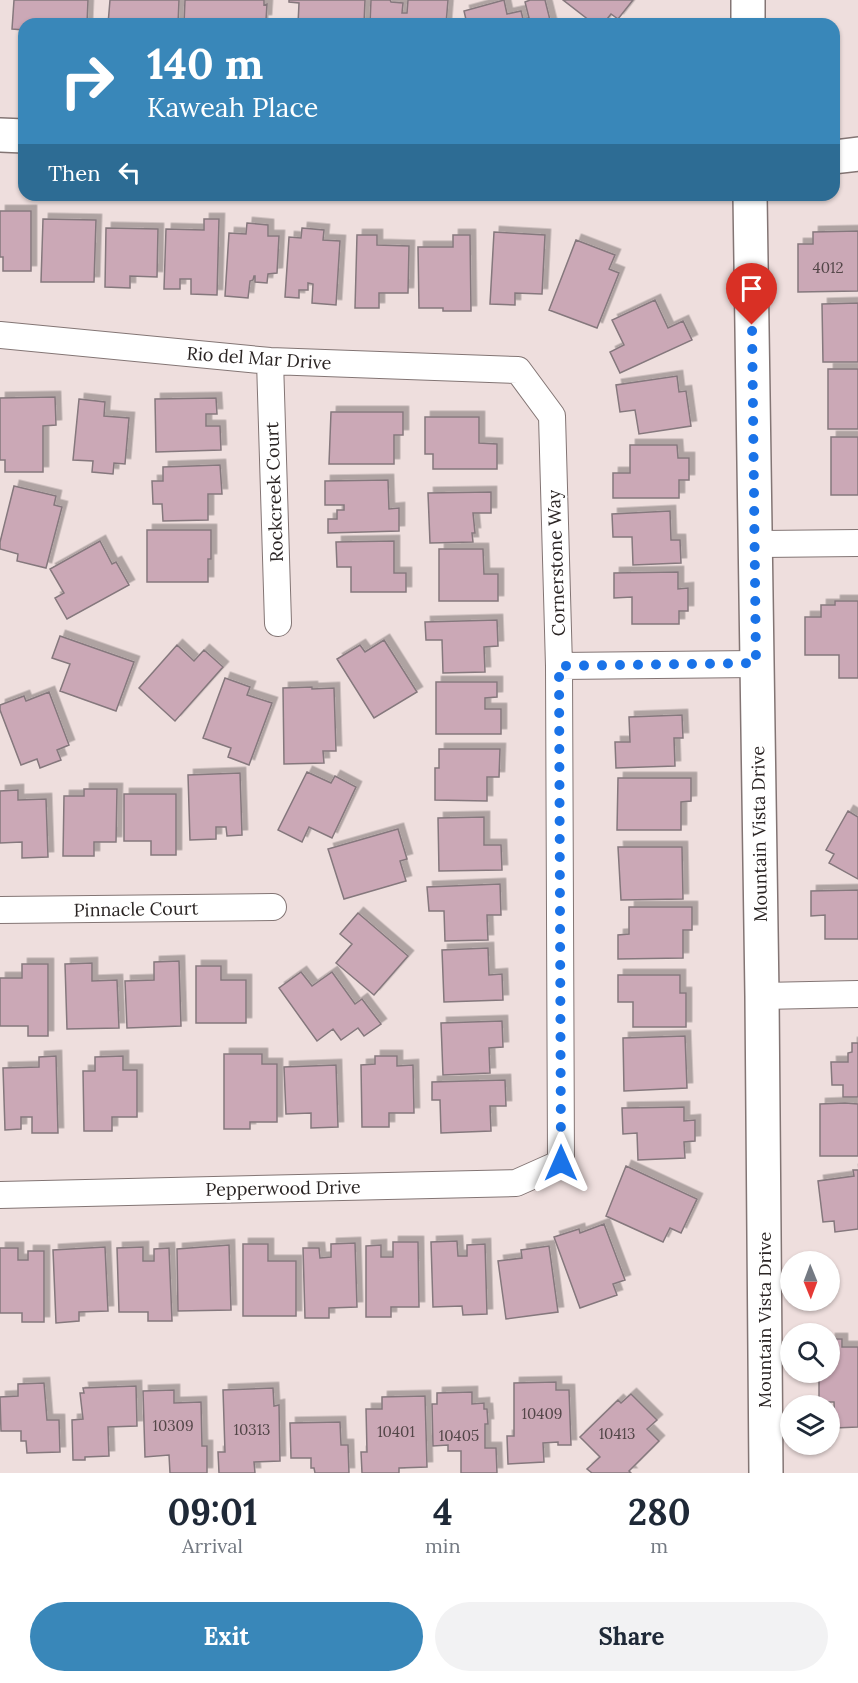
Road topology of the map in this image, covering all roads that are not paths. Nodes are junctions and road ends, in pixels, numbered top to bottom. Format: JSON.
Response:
{"nodes":[{"id":1,"x":748,"y":0,"type":"edge"},
{"id":2,"x":748,"y":18,"type":"edge"},
{"id":3,"x":0,"y":135,"type":"edge"},
{"id":4,"x":18,"y":136,"type":"edge"},
{"id":5,"x":858,"y":154,"type":"edge"},
{"id":6,"x":840,"y":156,"type":"edge"},
{"id":7,"x":750,"y":201,"type":"edge"},
{"id":8,"x":0,"y":335,"type":"edge"},
{"id":9,"x":270,"y":361,"type":"junction"},
{"id":10,"x":518,"y":370,"type":"joint"},
{"id":11,"x":858,"y":543,"type":"edge"},
{"id":12,"x":754,"y":544,"type":"junction"},
{"id":13,"x":278,"y":623,"type":"dead end"},
{"id":14,"x":756,"y":663,"type":"junction"},
{"id":15,"x":559,"y":666,"type":"junction"},
{"id":16,"x":273,"y":907,"type":"dead end"},
{"id":17,"x":0,"y":910,"type":"edge"},
{"id":18,"x":858,"y":994,"type":"edge"},
{"id":19,"x":762,"y":996,"type":"junction"},
{"id":20,"x":561,"y":1163,"type":"joint"},
{"id":21,"x":0,"y":1195,"type":"edge"},
{"id":22,"x":766,"y":1473,"type":"edge"}],
"edges":[{"from":1,"to":2,"type":"street"},
{"from":3,"to":4,"type":"street"},
{"from":5,"to":6,"type":"street"},
{"from":7,"to":12,"type":"street","name":"Mountain Vista Drive"},
{"from":8,"to":9,"type":"street","name":"Rio del Mar Drive"},
{"from":9,"to":10,"type":"street","name":"Rio del Mar Drive"},
{"from":9,"to":13,"type":"street","name":"Rockcreek Court"},
{"from":10,"to":15,"type":"street","name":"Cornerstone Way"},
{"from":11,"to":12,"type":"street"},
{"from":12,"to":14,"type":"street","name":"Mountain Vista Drive"},
{"from":14,"to":15,"type":"street"},
{"from":14,"to":19,"type":"street","name":"Mountain Vista Drive"},
{"from":15,"to":20,"type":"street","name":"Cornerstone Way"},
{"from":16,"to":17,"type":"street","name":"Pinnacle Court"},
{"from":18,"to":19,"type":"street"},
{"from":19,"to":22,"type":"street","name":"Mountain Vista Drive"},
{"from":20,"to":21,"type":"street","name":"Pepperwood Drive"}]}
